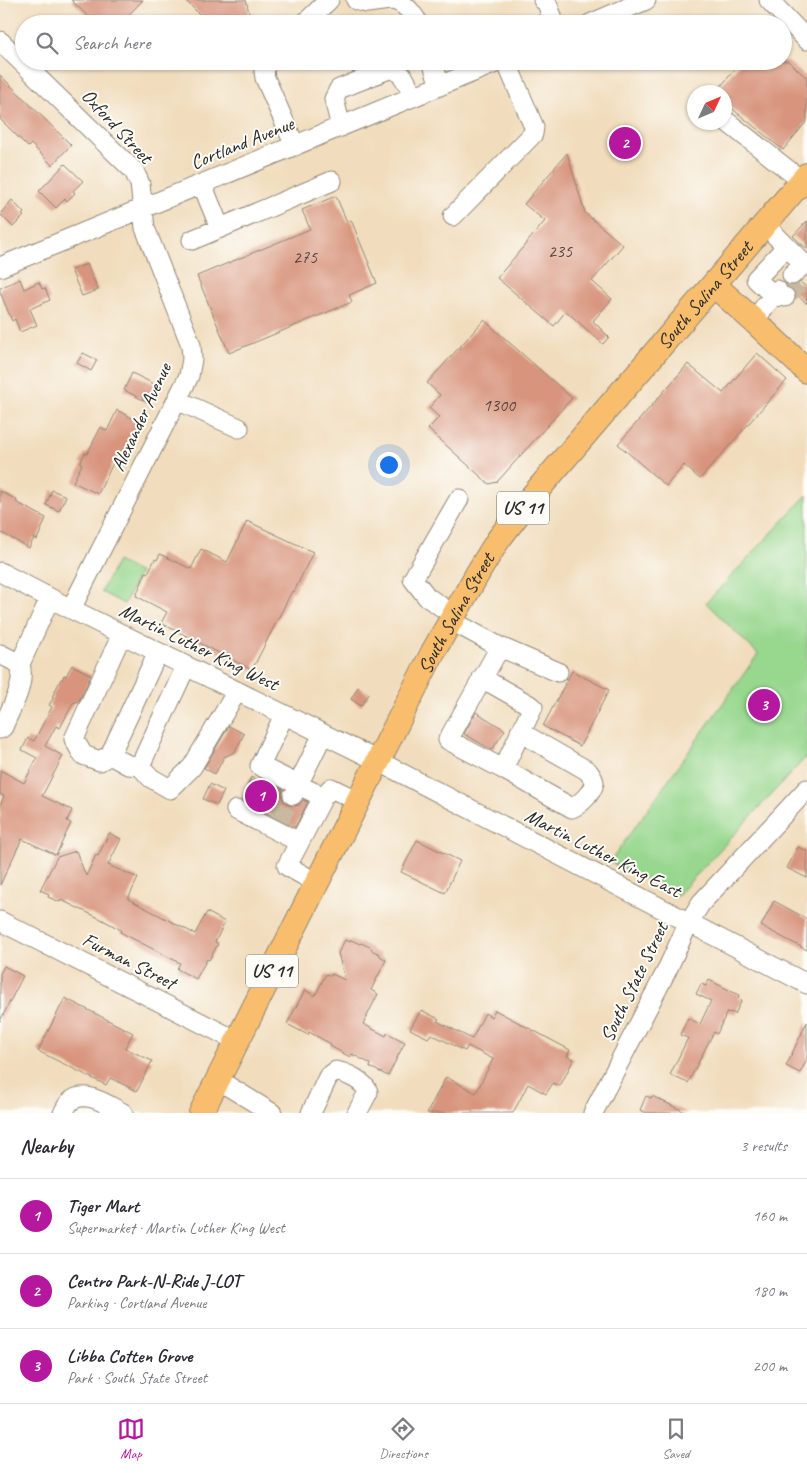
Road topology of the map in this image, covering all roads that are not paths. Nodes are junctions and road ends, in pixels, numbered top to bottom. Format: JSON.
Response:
{"nodes":[{"id":1,"x":328,"y":0,"type":"edge"},
{"id":2,"x":356,"y":0,"type":"edge"},
{"id":3,"x":390,"y":0,"type":"edge"},
{"id":4,"x":541,"y":0,"type":"edge"},
{"id":5,"x":646,"y":0,"type":"edge"},
{"id":6,"x":769,"y":0,"type":"edge"},
{"id":7,"x":313,"y":15,"type":"edge"},
{"id":8,"x":412,"y":15,"type":"edge"},
{"id":9,"x":541,"y":15,"type":"edge"},
{"id":10,"x":552,"y":15,"type":"edge"},
{"id":11,"x":611,"y":15,"type":"edge"},
{"id":12,"x":783,"y":15,"type":"edge"},
{"id":13,"x":792,"y":24,"type":"edge"},
{"id":14,"x":0,"y":40,"type":"edge"},
{"id":15,"x":807,"y":40,"type":"edge"},
{"id":16,"x":15,"y":55,"type":"edge"},
{"id":17,"x":31,"y":70,"type":"edge"},
{"id":18,"x":264,"y":70,"type":"edge"},
{"id":19,"x":386,"y":70,"type":"edge"},
{"id":20,"x":396,"y":70,"type":"edge"},
{"id":21,"x":435,"y":70,"type":"edge"},
{"id":22,"x":478,"y":70,"type":"edge"},
{"id":23,"x":510,"y":70,"type":"edge"},
{"id":24,"x":440,"y":86,"type":"junction"},
{"id":25,"x":413,"y":97,"type":"junction"},
{"id":26,"x":732,"y":125,"type":"edge"},
{"id":27,"x":341,"y":127,"type":"junction"},
{"id":28,"x":295,"y":146,"type":"junction"},
{"id":29,"x":804,"y":178,"type":"edge"},
{"id":30,"x":332,"y":181,"type":"dead end"},
{"id":31,"x":202,"y":184,"type":"junction"},
{"id":32,"x":143,"y":208,"type":"junction"},
{"id":33,"x":453,"y":216,"type":"dead end"},
{"id":34,"x":765,"y":225,"type":"junction"},
{"id":35,"x":220,"y":228,"type":"junction"},
{"id":36,"x":192,"y":240,"type":"dead end"},
{"id":37,"x":786,"y":247,"type":"junction"},
{"id":38,"x":0,"y":267,"type":"edge"},
{"id":39,"x":799,"y":274,"type":"dead end"},
{"id":40,"x":714,"y":285,"type":"junction"},
{"id":41,"x":754,"y":321,"type":"junction"},
{"id":42,"x":807,"y":371,"type":"edge"},
{"id":43,"x":178,"y":400,"type":"junction"},
{"id":44,"x":238,"y":428,"type":"dead end"},
{"id":45,"x":459,"y":499,"type":"dead end"},
{"id":46,"x":0,"y":572,"type":"edge"},
{"id":47,"x":50,"y":598,"type":"junction"},
{"id":48,"x":71,"y":608,"type":"junction"},
{"id":49,"x":452,"y":617,"type":"junction"},
{"id":50,"x":122,"y":634,"type":"junction"},
{"id":51,"x":500,"y":647,"type":"junction"},
{"id":52,"x":158,"y":652,"type":"junction"},
{"id":53,"x":0,"y":654,"type":"edge"},
{"id":54,"x":20,"y":664,"type":"junction"},
{"id":55,"x":186,"y":666,"type":"junction"},
{"id":56,"x":558,"y":672,"type":"dead end"},
{"id":57,"x":482,"y":678,"type":"junction"},
{"id":58,"x":237,"y":691,"type":"junction"},
{"id":59,"x":284,"y":714,"type":"junction"},
{"id":60,"x":0,"y":729,"type":"edge"},
{"id":61,"x":520,"y":732,"type":"junction"},
{"id":62,"x":323,"y":734,"type":"junction"},
{"id":63,"x":110,"y":755,"type":"junction"},
{"id":64,"x":378,"y":761,"type":"junction"},
{"id":65,"x":140,"y":766,"type":"junction"},
{"id":66,"x":503,"y":769,"type":"junction"},
{"id":67,"x":305,"y":794,"type":"junction"},
{"id":68,"x":805,"y":794,"type":"edge"},
{"id":69,"x":358,"y":801,"type":"junction"},
{"id":70,"x":236,"y":810,"type":"dead end"},
{"id":71,"x":285,"y":832,"type":"junction"},
{"id":72,"x":317,"y":883,"type":"junction"},
{"id":73,"x":0,"y":921,"type":"edge"},
{"id":74,"x":689,"y":922,"type":"junction"},
{"id":75,"x":807,"y":984,"type":"edge"},
{"id":76,"x":237,"y":1041,"type":"junction"},
{"id":77,"x":218,"y":1080,"type":"junction"},
{"id":78,"x":65,"y":1110,"type":"edge"},
{"id":79,"x":314,"y":1112,"type":"edge"},
{"id":80,"x":123,"y":1113,"type":"edge"},
{"id":81,"x":201,"y":1113,"type":"edge"},
{"id":82,"x":272,"y":1113,"type":"edge"},
{"id":83,"x":357,"y":1113,"type":"edge"},
{"id":84,"x":593,"y":1113,"type":"edge"}],
"edges":[{"from":1,"to":7,"type":"street"},
{"from":2,"to":3,"type":"street"},
{"from":3,"to":8,"type":"street"},
{"from":4,"to":9,"type":"street"},
{"from":4,"to":10,"type":"street"},
{"from":5,"to":11,"type":"street"},
{"from":6,"to":12,"type":"street"},
{"from":13,"to":15,"type":"street"},
{"from":14,"to":16,"type":"street","name":"Oxford Street"},
{"from":17,"to":32,"type":"street","name":"Oxford Street"},
{"from":18,"to":28,"type":"street"},
{"from":19,"to":27,"type":"street"},
{"from":20,"to":25,"type":"street"},
{"from":21,"to":24,"type":"street"},
{"from":22,"to":24,"type":"street","name":"Cortland Avenue"},
{"from":23,"to":33,"type":"street"},
{"from":24,"to":25,"type":"street","name":"Cortland Avenue"},
{"from":25,"to":27,"type":"street","name":"Cortland Avenue"},
{"from":26,"to":29,"type":"street"},
{"from":27,"to":28,"type":"street","name":"Cortland Avenue"},
{"from":28,"to":31,"type":"street","name":"Cortland Avenue"},
{"from":29,"to":34,"type":"main road","name":"South Salina Street"},
{"from":30,"to":35,"type":"street"},
{"from":31,"to":32,"type":"street","name":"Cortland Avenue"},
{"from":31,"to":35,"type":"street"},
{"from":32,"to":38,"type":"street","name":"Cortland Avenue"},
{"from":32,"to":43,"type":"street","name":"Alexander Avenue"},
{"from":34,"to":37,"type":"street"},
{"from":34,"to":40,"type":"main road","name":"South Salina Street"},
{"from":35,"to":36,"type":"street"},
{"from":37,"to":39,"type":"street"},
{"from":37,"to":41,"type":"street"},
{"from":40,"to":41,"type":"main road"},
{"from":40,"to":49,"type":"main road","name":"South Salina Street","number":"US 11"},
{"from":41,"to":42,"type":"main road"},
{"from":43,"to":44,"type":"street"},
{"from":43,"to":48,"type":"street","name":"Alexander Avenue"},
{"from":45,"to":49,"type":"street"},
{"from":46,"to":47,"type":"street","name":"Martin Luther King West"},
{"from":47,"to":48,"type":"street","name":"Martin Luther King West"},
{"from":47,"to":54,"type":"street"},
{"from":48,"to":50,"type":"street","name":"Martin Luther King West"},
{"from":49,"to":51,"type":"street"},
{"from":49,"to":64,"type":"main road","name":"South Salina Street","number":"US 11"},
{"from":50,"to":52,"type":"street","name":"Martin Luther King West"},
{"from":50,"to":63,"type":"street"},
{"from":51,"to":56,"type":"street"},
{"from":51,"to":57,"type":"street"},
{"from":52,"to":55,"type":"street","name":"Martin Luther King West"},
{"from":52,"to":63,"type":"street"},
{"from":53,"to":54,"type":"street"},
{"from":54,"to":60,"type":"street"},
{"from":55,"to":58,"type":"street","name":"Martin Luther King West"},
{"from":55,"to":65,"type":"street"},
{"from":57,"to":61,"type":"street"},
{"from":57,"to":66,"type":"street"},
{"from":58,"to":59,"type":"street","name":"Martin Luther King West"},
{"from":58,"to":65,"type":"street"},
{"from":59,"to":62,"type":"street","name":"Martin Luther King West"},
{"from":59,"to":67,"type":"street"},
{"from":61,"to":66,"type":"street"},
{"from":61,"to":66,"type":"street"},
{"from":62,"to":64,"type":"street","name":"Martin Luther King West"},
{"from":62,"to":67,"type":"street"},
{"from":63,"to":65,"type":"street"},
{"from":64,"to":69,"type":"main road","name":"South Salina Street","number":"US 11"},
{"from":64,"to":74,"type":"street","name":"Martin Luther King East"},
{"from":67,"to":69,"type":"street"},
{"from":67,"to":71,"type":"street"},
{"from":68,"to":74,"type":"street","name":"South State Street"},
{"from":69,"to":72,"type":"main road","name":"South Salina Street","number":"US 11"},
{"from":70,"to":71,"type":"street"},
{"from":71,"to":72,"type":"street"},
{"from":72,"to":76,"type":"main road","name":"South Salina Street","number":"US 11"},
{"from":73,"to":76,"type":"street","name":"Furman Street"},
{"from":74,"to":75,"type":"street","name":"Martin Luther King East"},
{"from":74,"to":84,"type":"street","name":"South State Street"},
{"from":76,"to":77,"type":"main road","name":"South Salina Street","number":"US 11"},
{"from":77,"to":81,"type":"main road","name":"South Salina Street","number":"US 11"},
{"from":77,"to":82,"type":"street"},
{"from":78,"to":80,"type":"street"},
{"from":79,"to":83,"type":"street"}]}
